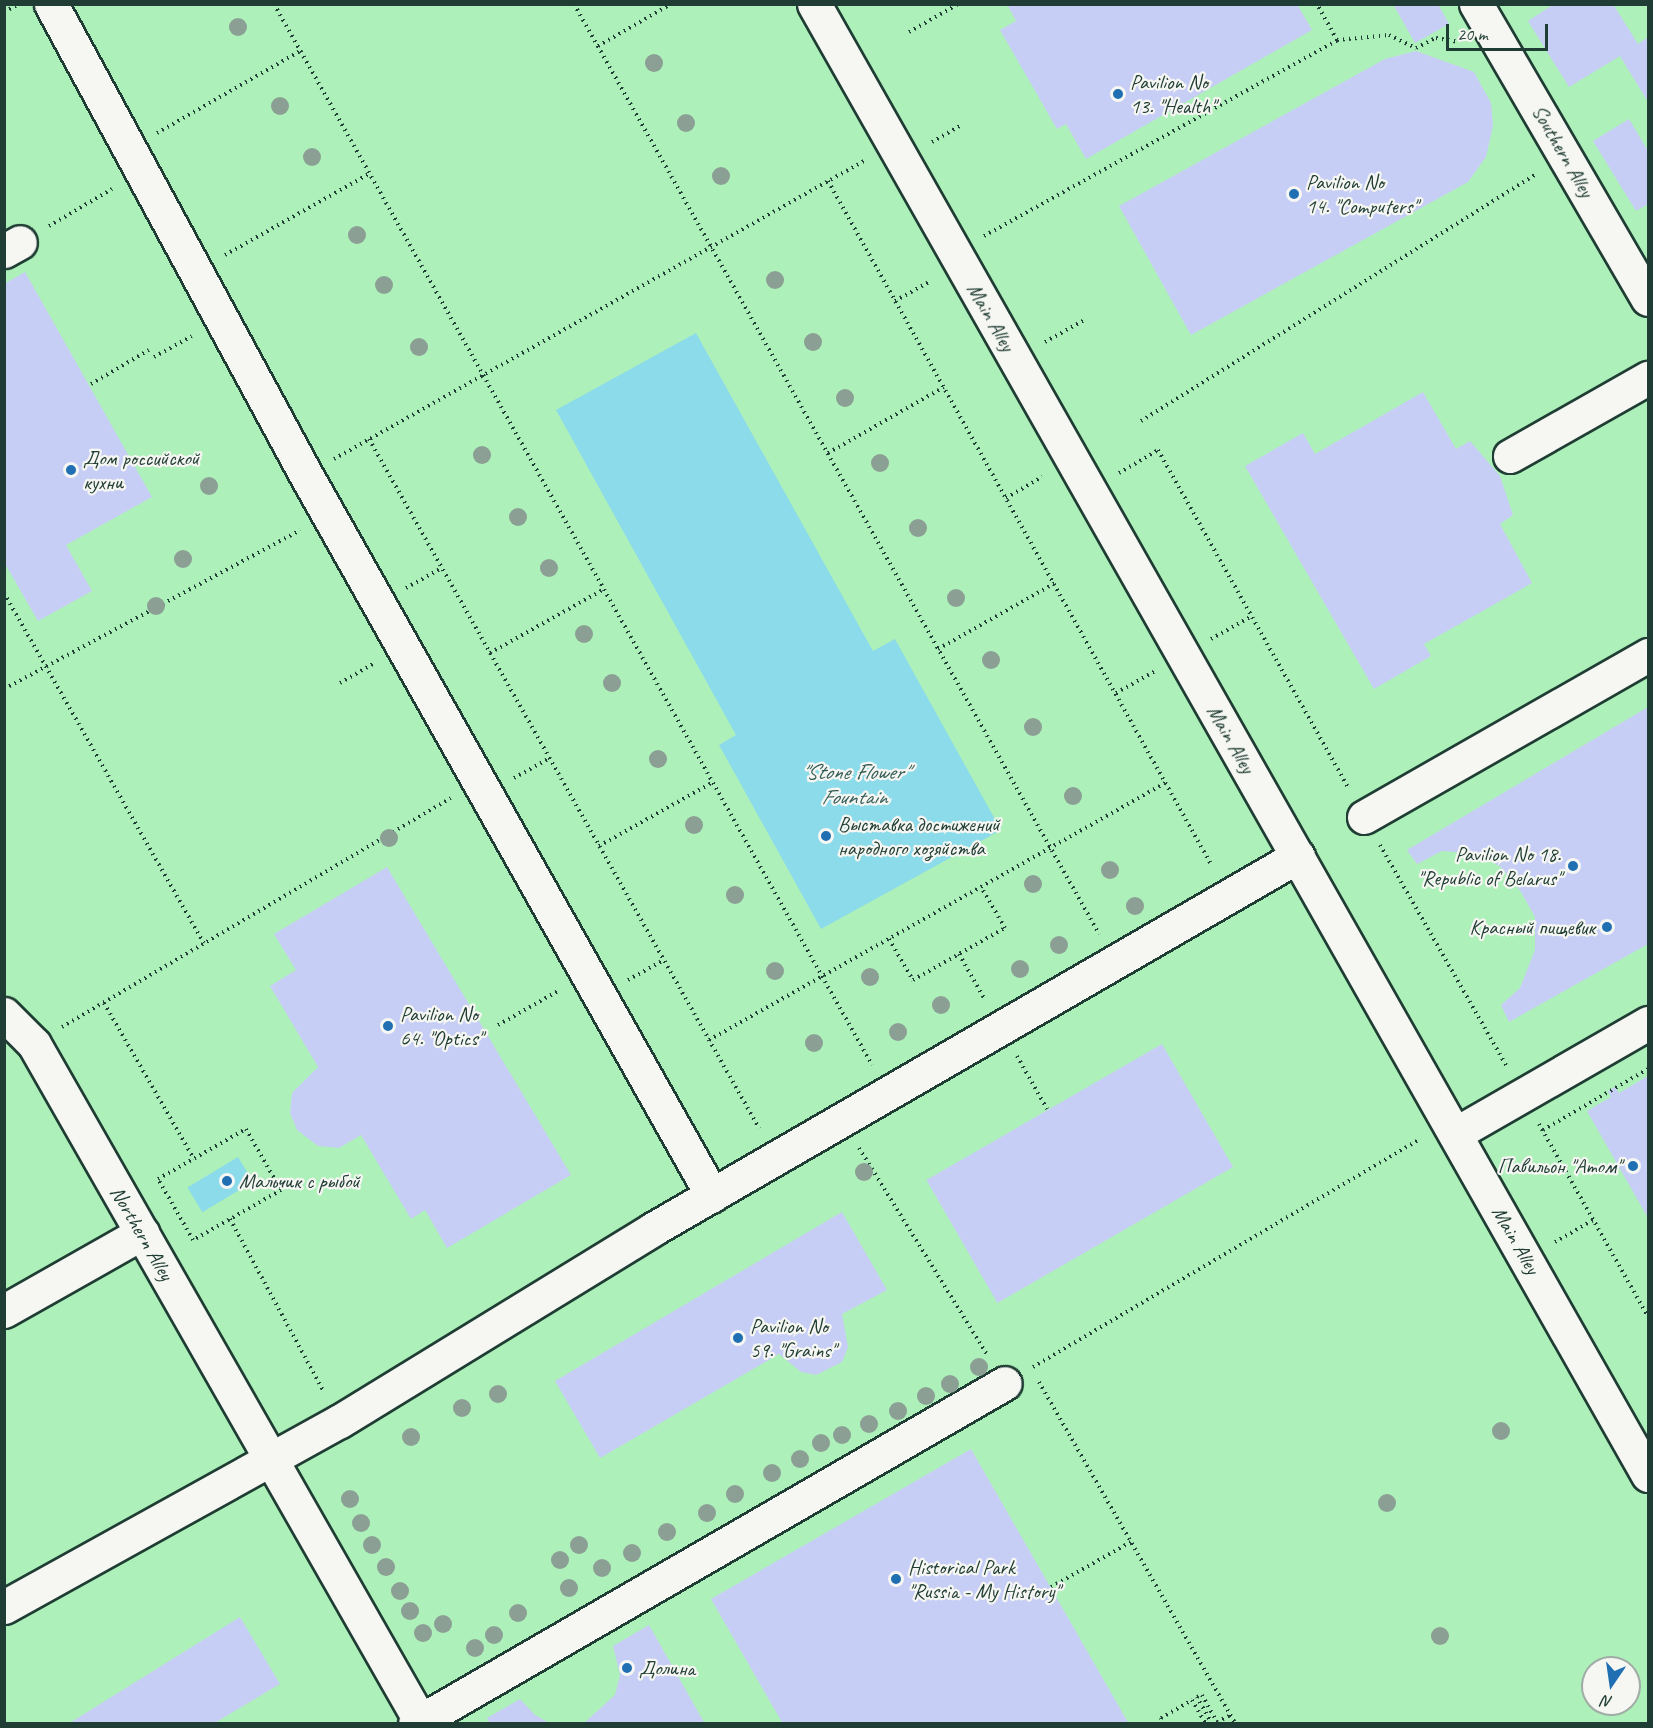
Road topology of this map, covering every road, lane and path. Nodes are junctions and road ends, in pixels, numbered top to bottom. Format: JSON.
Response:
{"nodes":[{"id":1,"x":17,"y":4,"type":"edge"},
{"id":2,"x":51,"y":4,"type":"edge"},
{"id":3,"x":273,"y":4,"type":"edge"},
{"id":4,"x":574,"y":4,"type":"edge"},
{"id":5,"x":671,"y":4,"type":"edge"},
{"id":6,"x":814,"y":4,"type":"edge"},
{"id":7,"x":958,"y":4,"type":"edge"},
{"id":8,"x":1317,"y":4,"type":"edge"},
{"id":9,"x":1476,"y":4,"type":"edge"},
{"id":10,"x":4,"y":12,"type":"edge"},
{"id":11,"x":909,"y":32,"type":"dead end"},
{"id":12,"x":1337,"y":40,"type":"junction"},
{"id":13,"x":1464,"y":43,"type":"dead end"},
{"id":14,"x":598,"y":46,"type":"junction"},
{"id":15,"x":300,"y":51,"type":"junction"},
{"id":16,"x":893,"y":145,"type":"junction"},
{"id":17,"x":1566,"y":156,"type":"junction"},
{"id":18,"x":136,"y":161,"type":"junction"},
{"id":19,"x":369,"y":174,"type":"junction"},
{"id":20,"x":828,"y":182,"type":"junction"},
{"id":21,"x":12,"y":247,"type":"edge"},
{"id":22,"x":711,"y":247,"type":"junction"},
{"id":23,"x":958,"y":258,"type":"junction"},
{"id":24,"x":196,"y":271,"type":"junction"},
{"id":25,"x":1648,"y":299,"type":"edge"},
{"id":26,"x":896,"y":302,"type":"junction"},
{"id":27,"x":222,"y":320,"type":"junction"},
{"id":28,"x":1084,"y":320,"type":"dead end"},
{"id":29,"x":149,"y":350,"type":"dead end"},
{"id":30,"x":154,"y":357,"type":"dead end"},
{"id":31,"x":1015,"y":359,"type":"junction"},
{"id":32,"x":483,"y":375,"type":"junction"},
{"id":33,"x":1648,"y":378,"type":"edge"},
{"id":34,"x":92,"y":384,"type":"dead end"},
{"id":35,"x":944,"y":387,"type":"junction"},
{"id":36,"x":1141,"y":421,"type":"dead end"},
{"id":37,"x":369,"y":439,"type":"junction"},
{"id":38,"x":828,"y":453,"type":"junction"},
{"id":39,"x":1510,"y":456,"type":"dead end"},
{"id":40,"x":1072,"y":459,"type":"junction"},
{"id":41,"x":306,"y":475,"type":"junction"},
{"id":42,"x":1089,"y":489,"type":"junction"},
{"id":43,"x":1006,"y":498,"type":"junction"},
{"id":44,"x":328,"y":514,"type":"junction"},
{"id":45,"x":1055,"y":583,"type":"junction"},
{"id":46,"x":604,"y":589,"type":"junction"},
{"id":47,"x":4,"y":593,"type":"edge"},
{"id":48,"x":938,"y":649,"type":"junction"},
{"id":49,"x":490,"y":652,"type":"junction"},
{"id":50,"x":1648,"y":655,"type":"edge"},
{"id":51,"x":47,"y":667,"type":"junction"},
{"id":52,"x":4,"y":689,"type":"edge"},
{"id":53,"x":479,"y":782,"type":"junction"},
{"id":54,"x":713,"y":782,"type":"junction"},
{"id":55,"x":1167,"y":782,"type":"junction"},
{"id":56,"x":1364,"y":817,"type":"junction"},
{"id":57,"x":600,"y":846,"type":"junction"},
{"id":58,"x":1051,"y":848,"type":"junction"},
{"id":59,"x":1298,"y":856,"type":"junction"},
{"id":60,"x":981,"y":887,"type":"junction"},
{"id":61,"x":1229,"y":896,"type":"junction"},
{"id":62,"x":890,"y":939,"type":"junction"},
{"id":63,"x":204,"y":943,"type":"junction"},
{"id":64,"x":1115,"y":962,"type":"junction"},
{"id":65,"x":588,"y":975,"type":"junction"},
{"id":66,"x":822,"y":976,"type":"junction"},
{"id":67,"x":104,"y":1003,"type":"junction"},
{"id":68,"x":4,"y":1014,"type":"edge"},
{"id":69,"x":1648,"y":1023,"type":"edge"},
{"id":70,"x":498,"y":1025,"type":"dead end"},
{"id":71,"x":709,"y":1040,"type":"junction"},
{"id":72,"x":34,"y":1044,"type":"junction"},
{"id":73,"x":1648,"y":1069,"type":"edge"},
{"id":74,"x":1612,"y":1090,"type":"junction"},
{"id":75,"x":888,"y":1093,"type":"junction"},
{"id":76,"x":1522,"y":1095,"type":"junction"},
{"id":77,"x":1615,"y":1095,"type":"dead end"},
{"id":78,"x":841,"y":1120,"type":"junction"},
{"id":79,"x":1452,"y":1128,"type":"junction"},
{"id":80,"x":1542,"y":1130,"type":"junction"},
{"id":81,"x":776,"y":1158,"type":"junction"},
{"id":82,"x":194,"y":1159,"type":"junction"},
{"id":83,"x":712,"y":1195,"type":"junction"},
{"id":84,"x":230,"y":1219,"type":"junction"},
{"id":85,"x":1593,"y":1220,"type":"junction"},
{"id":86,"x":142,"y":1233,"type":"junction"},
{"id":87,"x":1526,"y":1258,"type":"junction"},
{"id":88,"x":4,"y":1311,"type":"edge"},
{"id":89,"x":1648,"y":1317,"type":"edge"},
{"id":90,"x":1018,"y":1376,"type":"junction"},
{"id":91,"x":340,"y":1421,"type":"junction"},
{"id":92,"x":271,"y":1459,"type":"junction"},
{"id":93,"x":1648,"y":1475,"type":"edge"},
{"id":94,"x":1131,"y":1542,"type":"junction"},
{"id":95,"x":1051,"y":1587,"type":"dead end"},
{"id":96,"x":4,"y":1607,"type":"edge"},
{"id":97,"x":1231,"y":1714,"type":"junction"},
{"id":98,"x":419,"y":1722,"type":"edge"},
{"id":99,"x":1164,"y":1724,"type":"edge"},
{"id":100,"x":1206,"y":1724,"type":"edge"},
{"id":101,"x":1212,"y":1724,"type":"edge"},
{"id":102,"x":1236,"y":1724,"type":"edge"}],
"edges":[{"from":1,"to":10,"type":"path"},
{"from":2,"to":18,"type":"lane"},
{"from":3,"to":15,"type":"path"},
{"from":4,"to":14,"type":"path"},
{"from":5,"to":14,"type":"path"},
{"from":6,"to":16,"type":"lane","name":"Main Alley"},
{"from":7,"to":11,"type":"path"},
{"from":8,"to":12,"type":"path"},
{"from":9,"to":17,"type":"lane","name":"Southern Alley"},
{"from":12,"to":13,"type":"path"},
{"from":12,"to":23,"type":"path"},
{"from":14,"to":22,"type":"path"},
{"from":15,"to":18,"type":"path"},
{"from":15,"to":19,"type":"path"},
{"from":16,"to":20,"type":"path"},
{"from":16,"to":23,"type":"lane","name":"Main Alley"},
{"from":17,"to":25,"type":"lane","name":"Southern Alley"},
{"from":17,"to":36,"type":"path"},
{"from":18,"to":21,"type":"path"},
{"from":18,"to":24,"type":"lane"},
{"from":19,"to":24,"type":"path"},
{"from":19,"to":32,"type":"path"},
{"from":20,"to":22,"type":"path"},
{"from":20,"to":26,"type":"path"},
{"from":22,"to":32,"type":"path"},
{"from":22,"to":38,"type":"path"},
{"from":23,"to":26,"type":"path"},
{"from":23,"to":31,"type":"lane","name":"Main Alley"},
{"from":24,"to":27,"type":"lane"},
{"from":26,"to":35,"type":"path"},
{"from":27,"to":30,"type":"path"},
{"from":27,"to":41,"type":"lane"},
{"from":28,"to":31,"type":"path"},
{"from":29,"to":34,"type":"path"},
{"from":31,"to":40,"type":"lane","name":"Main Alley"},
{"from":32,"to":37,"type":"path"},
{"from":32,"to":46,"type":"path"},
{"from":33,"to":39,"type":"lane"},
{"from":35,"to":38,"type":"path"},
{"from":35,"to":43,"type":"path"},
{"from":37,"to":41,"type":"path"},
{"from":37,"to":49,"type":"path"},
{"from":38,"to":48,"type":"path"},
{"from":40,"to":42,"type":"lane","name":"Main Alley"},
{"from":40,"to":43,"type":"path"},
{"from":41,"to":44,"type":"lane"},
{"from":42,"to":56,"type":"path"},
{"from":42,"to":59,"type":"lane","name":"Main Alley"},
{"from":43,"to":45,"type":"path"},
{"from":44,"to":51,"type":"path"},
{"from":44,"to":53,"type":"lane"},
{"from":45,"to":48,"type":"path"},
{"from":45,"to":55,"type":"path"},
{"from":46,"to":49,"type":"path"},
{"from":46,"to":54,"type":"path"},
{"from":47,"to":51,"type":"path"},
{"from":48,"to":58,"type":"path"},
{"from":49,"to":57,"type":"path"},
{"from":50,"to":56,"type":"lane"},
{"from":51,"to":52,"type":"path"},
{"from":51,"to":63,"type":"path"},
{"from":53,"to":63,"type":"path"},
{"from":53,"to":65,"type":"lane"},
{"from":54,"to":57,"type":"path"},
{"from":54,"to":66,"type":"path"},
{"from":55,"to":58,"type":"path"},
{"from":55,"to":61,"type":"path"},
{"from":56,"to":76,"type":"path"},
{"from":57,"to":71,"type":"path"},
{"from":58,"to":60,"type":"path"},
{"from":58,"to":64,"type":"path"},
{"from":59,"to":61,"type":"lane"},
{"from":59,"to":79,"type":"lane","name":"Main Alley"},
{"from":60,"to":62,"type":"path"},
{"from":60,"to":62,"type":"path"},
{"from":61,"to":64,"type":"lane"},
{"from":62,"to":66,"type":"path"},
{"from":63,"to":67,"type":"path"},
{"from":64,"to":75,"type":"lane"},
{"from":65,"to":70,"type":"path"},
{"from":65,"to":83,"type":"lane"},
{"from":66,"to":71,"type":"path"},
{"from":66,"to":75,"type":"path"},
{"from":67,"to":72,"type":"path"},
{"from":67,"to":82,"type":"path"},
{"from":68,"to":72,"type":"lane","name":"Northern Alley"},
{"from":69,"to":76,"type":"lane"},
{"from":71,"to":81,"type":"path"},
{"from":72,"to":86,"type":"lane","name":"Northern Alley"},
{"from":73,"to":74,"type":"path"},
{"from":74,"to":77,"type":"path"},
{"from":74,"to":80,"type":"path"},
{"from":75,"to":78,"type":"lane"},
{"from":76,"to":79,"type":"lane"},
{"from":76,"to":80,"type":"path"},
{"from":78,"to":81,"type":"lane"},
{"from":78,"to":90,"type":"path"},
{"from":79,"to":87,"type":"lane","name":"Main Alley"},
{"from":79,"to":90,"type":"path"},
{"from":80,"to":85,"type":"path"},
{"from":81,"to":83,"type":"lane"},
{"from":82,"to":84,"type":"path"},
{"from":82,"to":84,"type":"path"},
{"from":83,"to":91,"type":"lane"},
{"from":84,"to":91,"type":"path"},
{"from":85,"to":87,"type":"path"},
{"from":85,"to":89,"type":"path"},
{"from":86,"to":88,"type":"lane"},
{"from":86,"to":92,"type":"lane","name":"Northern Alley"},
{"from":87,"to":93,"type":"lane","name":"Main Alley"},
{"from":90,"to":94,"type":"path"},
{"from":90,"to":98,"type":"lane"},
{"from":91,"to":92,"type":"lane"},
{"from":92,"to":96,"type":"lane"},
{"from":92,"to":98,"type":"lane","name":"Northern Alley"},
{"from":94,"to":95,"type":"path"},
{"from":94,"to":97,"type":"path"},
{"from":97,"to":101,"type":"path"},
{"from":97,"to":102,"type":"path"},
{"from":99,"to":100,"type":"path"}]}
